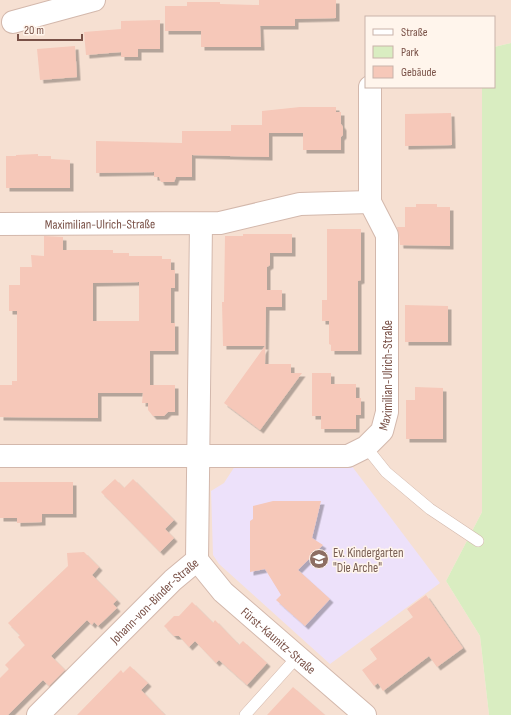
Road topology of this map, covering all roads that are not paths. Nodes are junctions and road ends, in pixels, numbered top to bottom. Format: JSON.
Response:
{"nodes":[{"id":1,"x":94,"y":0,"type":"edge"},
{"id":2,"x":13,"y":22,"type":"dead end"},
{"id":3,"x":370,"y":88,"type":"edge"},
{"id":4,"x":370,"y":202,"type":"junction"},
{"id":5,"x":0,"y":224,"type":"edge"},
{"id":6,"x":201,"y":224,"type":"junction"},
{"id":7,"x":366,"y":447,"type":"junction"},
{"id":8,"x":0,"y":456,"type":"edge"},
{"id":9,"x":198,"y":456,"type":"junction"},
{"id":10,"x":478,"y":541,"type":"dead end"},
{"id":11,"x":197,"y":560,"type":"junction"},
{"id":12,"x":298,"y":656,"type":"junction"},
{"id":13,"x":38,"y":715,"type":"edge"},
{"id":14,"x":245,"y":715,"type":"edge"},
{"id":15,"x":365,"y":715,"type":"edge"}],
"edges":[{"from":1,"to":2,"type":"street"},
{"from":3,"to":4,"type":"street","name":"Maximilian-Ulrich-Straße"},
{"from":4,"to":6,"type":"street","name":"Maximilian-Ulrich-Straße"},
{"from":4,"to":7,"type":"street","name":"Maximilian-Ulrich-Straße"},
{"from":5,"to":6,"type":"street","name":"Maximilian-Ulrich-Straße"},
{"from":6,"to":9,"type":"street"},
{"from":7,"to":9,"type":"street","name":"Maximilian-Ulrich-Straße"},
{"from":7,"to":10,"type":"lane"},
{"from":8,"to":9,"type":"street","name":"Maximilian-Ulrich-Straße"},
{"from":9,"to":11,"type":"street","name":"Johann-von-Binder-Straße"},
{"from":11,"to":12,"type":"street","name":"Fürst-Kaunitz-Straße"},
{"from":11,"to":13,"type":"street","name":"Johann-von-Binder-Straße"},
{"from":12,"to":14,"type":"lane"},
{"from":12,"to":15,"type":"street","name":"Fürst-Kaunitz-Straße"}]}
